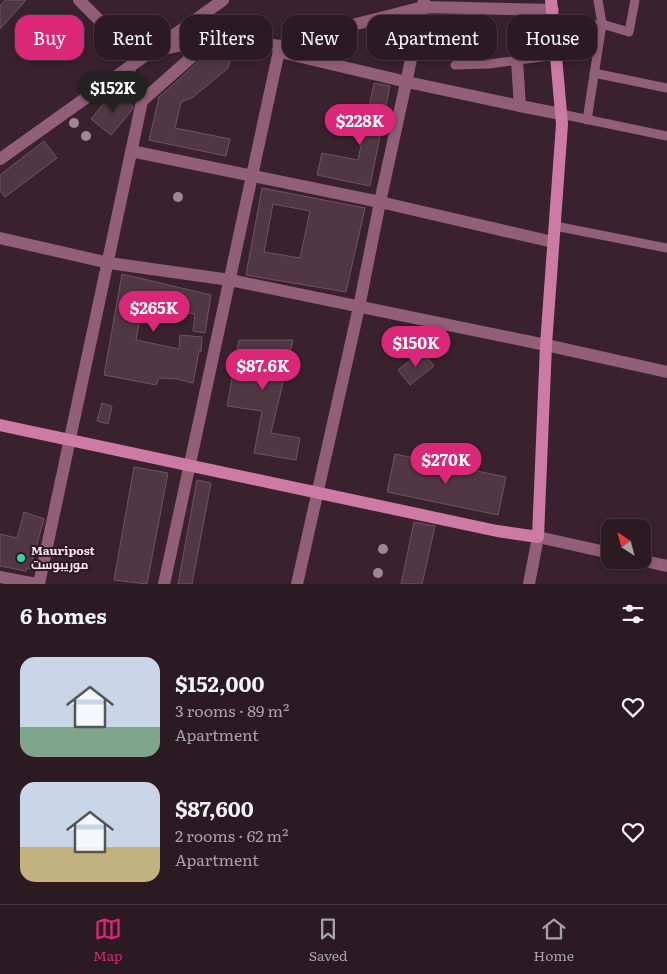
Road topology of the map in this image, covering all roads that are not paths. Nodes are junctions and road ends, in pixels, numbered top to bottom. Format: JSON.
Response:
{"nodes":[{"id":1,"x":79,"y":0,"type":"edge"},
{"id":2,"x":222,"y":0,"type":"edge"},
{"id":3,"x":598,"y":0,"type":"edge"},
{"id":4,"x":635,"y":0,"type":"edge"},
{"id":5,"x":424,"y":4,"type":"edge"},
{"id":6,"x":552,"y":5,"type":"edge"},
{"id":7,"x":94,"y":15,"type":"edge"},
{"id":8,"x":602,"y":24,"type":"junction"},
{"id":9,"x":597,"y":25,"type":"edge"},
{"id":10,"x":170,"y":38,"type":"edge"},
{"id":11,"x":272,"y":47,"type":"edge"},
{"id":12,"x":280,"y":49,"type":"junction"},
{"id":13,"x":139,"y":60,"type":"edge"},
{"id":14,"x":188,"y":60,"type":"edge"},
{"id":15,"x":524,"y":60,"type":"edge"},
{"id":16,"x":556,"y":60,"type":"edge"},
{"id":17,"x":517,"y":61,"type":"junction"},
{"id":18,"x":455,"y":65,"type":"dead end"},
{"id":19,"x":128,"y":68,"type":"junction"},
{"id":20,"x":594,"y":74,"type":"junction"},
{"id":21,"x":406,"y":82,"type":"junction"},
{"id":22,"x":667,"y":88,"type":"edge"},
{"id":23,"x":142,"y":101,"type":"junction"},
{"id":24,"x":520,"y":106,"type":"junction"},
{"id":25,"x":561,"y":114,"type":"junction"},
{"id":26,"x":587,"y":120,"type":"junction"},
{"id":27,"x":667,"y":136,"type":"edge"},
{"id":28,"x":131,"y":151,"type":"junction"},
{"id":29,"x":0,"y":159,"type":"edge"},
{"id":30,"x":253,"y":176,"type":"junction"},
{"id":31,"x":380,"y":202,"type":"junction"},
{"id":32,"x":555,"y":226,"type":"junction"},
{"id":33,"x":0,"y":238,"type":"edge"},
{"id":34,"x":553,"y":242,"type":"junction"},
{"id":35,"x":667,"y":248,"type":"edge"},
{"id":36,"x":108,"y":263,"type":"junction"},
{"id":37,"x":230,"y":280,"type":"junction"},
{"id":38,"x":359,"y":307,"type":"junction"},
{"id":39,"x":546,"y":345,"type":"junction"},
{"id":40,"x":667,"y":372,"type":"edge"},
{"id":41,"x":0,"y":425,"type":"edge"},
{"id":42,"x":70,"y":440,"type":"junction"},
{"id":43,"x":190,"y":465,"type":"junction"},
{"id":44,"x":317,"y":492,"type":"junction"},
{"id":45,"x":538,"y":536,"type":"junction"},
{"id":46,"x":601,"y":551,"type":"edge"},
{"id":47,"x":651,"y":562,"type":"edge"},
{"id":48,"x":667,"y":566,"type":"edge"},
{"id":49,"x":0,"y":576,"type":"edge"},
{"id":50,"x":38,"y":584,"type":"edge"},
{"id":51,"x":164,"y":584,"type":"edge"},
{"id":52,"x":297,"y":584,"type":"edge"},
{"id":53,"x":529,"y":584,"type":"edge"}],
"edges":[{"from":1,"to":7,"type":"street"},
{"from":2,"to":10,"type":"street"},
{"from":3,"to":8,"type":"lane"},
{"from":4,"to":8,"type":"lane"},
{"from":5,"to":6,"type":"street"},
{"from":5,"to":12,"type":"street"},
{"from":5,"to":21,"type":"street"},
{"from":8,"to":9,"type":"lane"},
{"from":8,"to":20,"type":"lane"},
{"from":11,"to":12,"type":"street"},
{"from":12,"to":21,"type":"street"},
{"from":12,"to":30,"type":"street"},
{"from":13,"to":19,"type":"street"},
{"from":14,"to":23,"type":"street"},
{"from":15,"to":17,"type":"lane"},
{"from":16,"to":25,"type":"street"},
{"from":17,"to":18,"type":"lane"},
{"from":17,"to":24,"type":"street"},
{"from":19,"to":23,"type":"street"},
{"from":19,"to":29,"type":"street"},
{"from":20,"to":22,"type":"lane"},
{"from":20,"to":26,"type":"lane"},
{"from":21,"to":24,"type":"street"},
{"from":21,"to":31,"type":"street"},
{"from":23,"to":28,"type":"street"},
{"from":24,"to":25,"type":"street"},
{"from":25,"to":26,"type":"lane"},
{"from":25,"to":32,"type":"street"},
{"from":26,"to":27,"type":"lane"},
{"from":28,"to":30,"type":"street"},
{"from":28,"to":36,"type":"street"},
{"from":30,"to":31,"type":"street"},
{"from":30,"to":37,"type":"street"},
{"from":31,"to":34,"type":"street"},
{"from":31,"to":38,"type":"street"},
{"from":32,"to":34,"type":"street"},
{"from":32,"to":35,"type":"lane"},
{"from":33,"to":36,"type":"street"},
{"from":34,"to":39,"type":"street"},
{"from":36,"to":37,"type":"street"},
{"from":36,"to":42,"type":"street"},
{"from":37,"to":38,"type":"street"},
{"from":37,"to":43,"type":"street"},
{"from":38,"to":39,"type":"street"},
{"from":38,"to":44,"type":"street"},
{"from":39,"to":40,"type":"street"},
{"from":39,"to":45,"type":"street"},
{"from":41,"to":42,"type":"street"},
{"from":42,"to":43,"type":"street"},
{"from":42,"to":50,"type":"street"},
{"from":43,"to":44,"type":"street"},
{"from":43,"to":51,"type":"street"},
{"from":44,"to":45,"type":"street"},
{"from":44,"to":52,"type":"street"},
{"from":45,"to":46,"type":"street"},
{"from":45,"to":53,"type":"street"},
{"from":47,"to":48,"type":"street"},
{"from":49,"to":50,"type":"street"}]}
